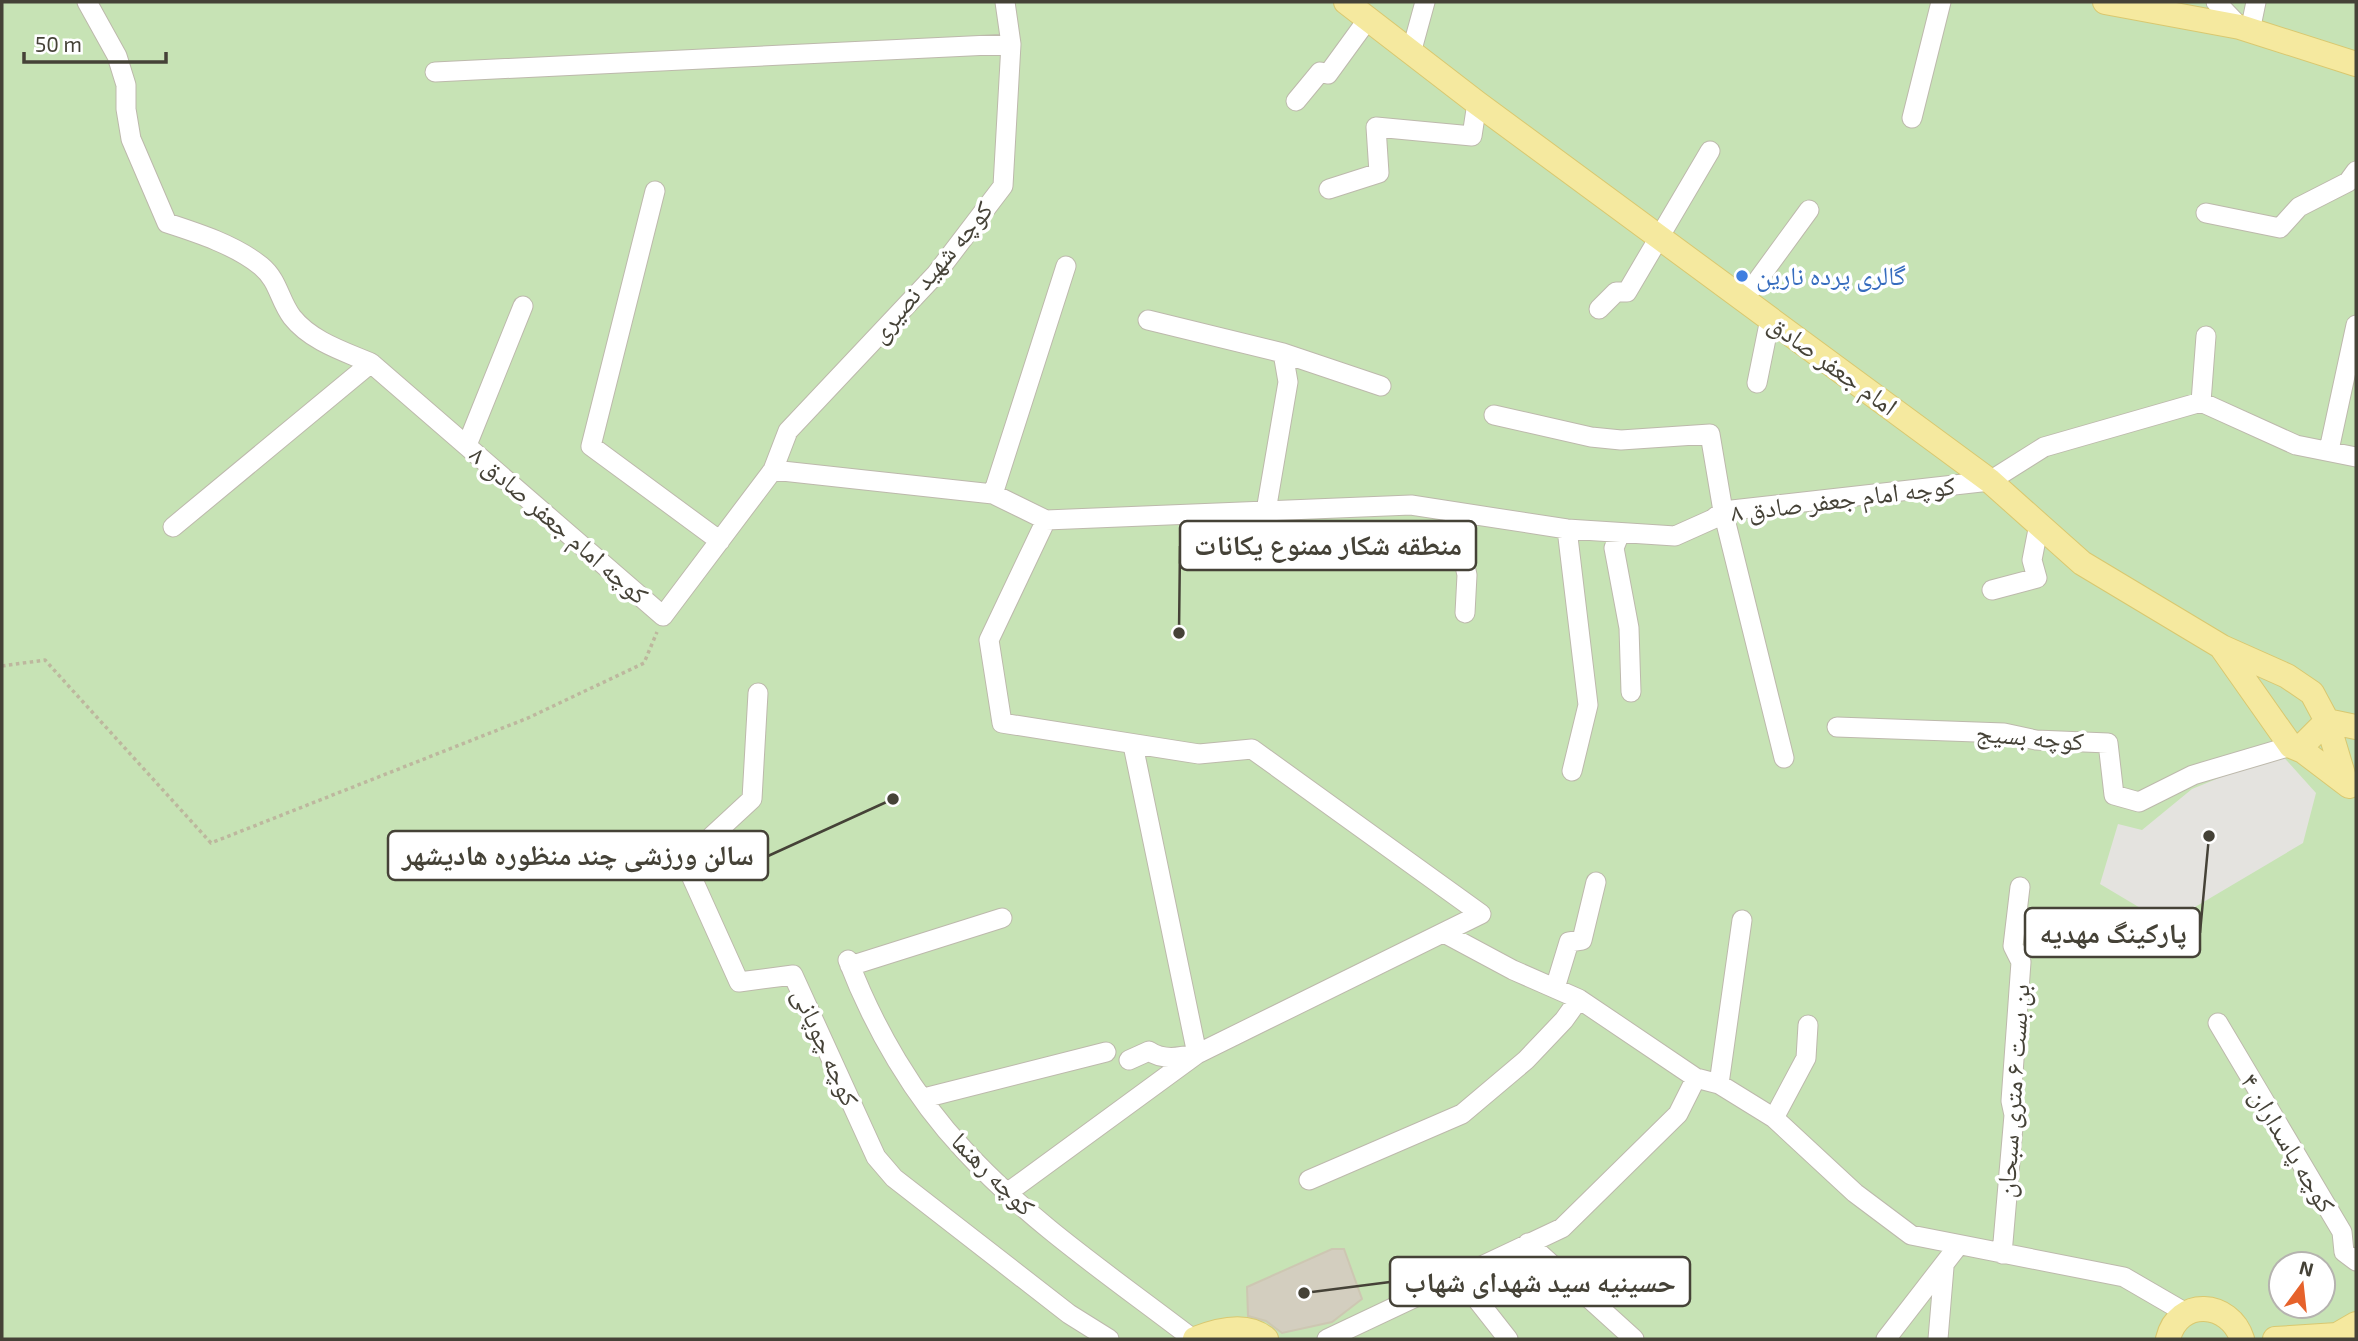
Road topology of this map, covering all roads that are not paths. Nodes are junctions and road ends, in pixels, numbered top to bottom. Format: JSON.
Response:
{"nodes":[{"id":1,"x":87,"y":2,"type":"edge"},
{"id":2,"x":1005,"y":2,"type":"edge"},
{"id":3,"x":1346,"y":2,"type":"edge"},
{"id":4,"x":1426,"y":2,"type":"edge"},
{"id":5,"x":1941,"y":2,"type":"edge"},
{"id":6,"x":2105,"y":2,"type":"edge"},
{"id":7,"x":2216,"y":2,"type":"edge"},
{"id":8,"x":2256,"y":2,"type":"edge"},
{"id":9,"x":1367,"y":19,"type":"junction"},
{"id":10,"x":2245,"y":29,"type":"junction"},
{"id":11,"x":1011,"y":44,"type":"junction"},
{"id":12,"x":1411,"y":53,"type":"junction"},
{"id":13,"x":2356,"y":64,"type":"edge"},
{"id":14,"x":435,"y":72,"type":"dead end"},
{"id":15,"x":1296,"y":101,"type":"dead end"},
{"id":16,"x":1477,"y":103,"type":"junction"},
{"id":17,"x":1912,"y":118,"type":"dead end"},
{"id":18,"x":1710,"y":151,"type":"dead end"},
{"id":19,"x":2356,"y":171,"type":"edge"},
{"id":20,"x":1329,"y":189,"type":"dead end"},
{"id":21,"x":655,"y":191,"type":"dead end"},
{"id":22,"x":1809,"y":210,"type":"dead end"},
{"id":23,"x":2206,"y":213,"type":"dead end"},
{"id":24,"x":1661,"y":239,"type":"junction"},
{"id":25,"x":1066,"y":266,"type":"dead end"},
{"id":26,"x":1744,"y":299,"type":"junction"},
{"id":27,"x":523,"y":306,"type":"dead end"},
{"id":28,"x":1599,"y":309,"type":"dead end"},
{"id":29,"x":1770,"y":319,"type":"junction"},
{"id":30,"x":1148,"y":320,"type":"dead end"},
{"id":31,"x":2356,"y":325,"type":"edge"},
{"id":32,"x":2206,"y":337,"type":"dead end"},
{"id":33,"x":1283,"y":353,"type":"junction"},
{"id":34,"x":371,"y":363,"type":"junction"},
{"id":35,"x":1756,"y":383,"type":"dead end"},
{"id":36,"x":1381,"y":386,"type":"dead end"},
{"id":37,"x":2201,"y":402,"type":"junction"},
{"id":38,"x":1494,"y":415,"type":"dead end"},
{"id":39,"x":467,"y":445,"type":"junction"},
{"id":40,"x":2329,"y":450,"type":"junction"},
{"id":41,"x":2356,"y":457,"type":"edge"},
{"id":42,"x":773,"y":470,"type":"junction"},
{"id":43,"x":1990,"y":481,"type":"junction"},
{"id":44,"x":993,"y":494,"type":"junction"},
{"id":45,"x":1266,"y":511,"type":"junction"},
{"id":46,"x":1723,"y":511,"type":"junction"},
{"id":47,"x":1466,"y":514,"type":"junction"},
{"id":48,"x":1046,"y":520,"type":"junction"},
{"id":49,"x":2039,"y":524,"type":"junction"},
{"id":50,"x":173,"y":527,"type":"dead end"},
{"id":51,"x":1566,"y":530,"type":"junction"},
{"id":52,"x":1620,"y":533,"type":"junction"},
{"id":53,"x":720,"y":541,"type":"junction"},
{"id":54,"x":1992,"y":590,"type":"dead end"},
{"id":55,"x":1465,"y":613,"type":"dead end"},
{"id":56,"x":2222,"y":647,"type":"junction"},
{"id":57,"x":2287,"y":676,"type":"junction"},
{"id":58,"x":1631,"y":692,"type":"dead end"},
{"id":59,"x":758,"y":693,"type":"dead end"},
{"id":60,"x":2261,"y":701,"type":"junction"},
{"id":61,"x":2327,"y":722,"type":"junction"},
{"id":62,"x":1837,"y":727,"type":"dead end"},
{"id":63,"x":2356,"y":727,"type":"edge"},
{"id":64,"x":1133,"y":746,"type":"junction"},
{"id":65,"x":2291,"y":746,"type":"junction"},
{"id":66,"x":1784,"y":758,"type":"dead end"},
{"id":67,"x":1572,"y":771,"type":"dead end"},
{"id":68,"x":2351,"y":788,"type":"edge"},
{"id":69,"x":1596,"y":882,"type":"dead end"},
{"id":70,"x":2020,"y":887,"type":"dead end"},
{"id":71,"x":1002,"y":918,"type":"dead end"},
{"id":72,"x":1742,"y":920,"type":"dead end"},
{"id":73,"x":1444,"y":933,"type":"junction"},
{"id":74,"x":1555,"y":988,"type":"junction"},
{"id":75,"x":1579,"y":999,"type":"junction"},
{"id":76,"x":2218,"y":1023,"type":"dead end"},
{"id":77,"x":1808,"y":1025,"type":"dead end"},
{"id":78,"x":1106,"y":1052,"type":"dead end"},
{"id":79,"x":1197,"y":1054,"type":"junction"},
{"id":80,"x":1129,"y":1060,"type":"dead end"},
{"id":81,"x":1696,"y":1078,"type":"junction"},
{"id":82,"x":1719,"y":1084,"type":"junction"},
{"id":83,"x":923,"y":1098,"type":"junction"},
{"id":84,"x":1774,"y":1118,"type":"junction"},
{"id":85,"x":1309,"y":1180,"type":"dead end"},
{"id":86,"x":1007,"y":1193,"type":"junction"},
{"id":87,"x":1528,"y":1244,"type":"junction"},
{"id":88,"x":1958,"y":1246,"type":"junction"},
{"id":89,"x":2002,"y":1254,"type":"junction"},
{"id":90,"x":2356,"y":1261,"type":"edge"},
{"id":91,"x":1944,"y":1266,"type":"junction"},
{"id":92,"x":1460,"y":1278,"type":"junction"},
{"id":93,"x":2186,"y":1313,"type":"junction"},
{"id":94,"x":2347,"y":1332,"type":"edge"},
{"id":95,"x":1109,"y":1339,"type":"edge"},
{"id":96,"x":1194,"y":1339,"type":"edge"},
{"id":97,"x":1266,"y":1339,"type":"edge"},
{"id":98,"x":1326,"y":1339,"type":"edge"},
{"id":99,"x":1508,"y":1339,"type":"edge"},
{"id":100,"x":1634,"y":1339,"type":"edge"},
{"id":101,"x":1886,"y":1339,"type":"edge"},
{"id":102,"x":1938,"y":1339,"type":"edge"},
{"id":103,"x":2168,"y":1339,"type":"edge"},
{"id":104,"x":2242,"y":1339,"type":"edge"},
{"id":105,"x":2275,"y":1339,"type":"edge"}],
"edges":[{"from":1,"to":34,"type":"street","name":"کوچه امام جعفر صادق ۸"},
{"from":2,"to":11,"type":"street","name":"کوچه شهید نصیری"},
{"from":3,"to":9,"type":"main road","name":"امام جعفر صادق"},
{"from":4,"to":12,"type":"street"},
{"from":5,"to":17,"type":"street"},
{"from":6,"to":10,"type":"main road"},
{"from":7,"to":10,"type":"street"},
{"from":8,"to":10,"type":"street"},
{"from":9,"to":12,"type":"main road","name":"امام جعفر صادق"},
{"from":9,"to":15,"type":"street"},
{"from":10,"to":13,"type":"main road"},
{"from":11,"to":14,"type":"street"},
{"from":11,"to":42,"type":"street","name":"کوچه شهید نصیری"},
{"from":12,"to":16,"type":"main road","name":"امام جعفر صادق"},
{"from":16,"to":20,"type":"street"},
{"from":16,"to":24,"type":"main road","name":"امام جعفر صادق"},
{"from":18,"to":24,"type":"street"},
{"from":19,"to":23,"type":"street"},
{"from":21,"to":53,"type":"street"},
{"from":22,"to":26,"type":"street"},
{"from":24,"to":26,"type":"main road","name":"امام جعفر صادق"},
{"from":24,"to":28,"type":"street"},
{"from":25,"to":44,"type":"street"},
{"from":26,"to":29,"type":"main road","name":"امام جعفر صادق"},
{"from":27,"to":39,"type":"street"},
{"from":29,"to":35,"type":"street"},
{"from":29,"to":43,"type":"main road","name":"امام جعفر صادق"},
{"from":30,"to":33,"type":"street"},
{"from":31,"to":40,"type":"street"},
{"from":32,"to":37,"type":"street"},
{"from":33,"to":36,"type":"street"},
{"from":33,"to":45,"type":"street"},
{"from":34,"to":39,"type":"street","name":"کوچه امام جعفر صادق ۸"},
{"from":34,"to":50,"type":"street"},
{"from":37,"to":40,"type":"street"},
{"from":37,"to":43,"type":"street"},
{"from":38,"to":46,"type":"street"},
{"from":39,"to":53,"type":"street","name":"کوچه امام جعفر صادق ۸"},
{"from":40,"to":41,"type":"street"},
{"from":42,"to":44,"type":"street","name":"کوچه امام جعفر صادق ۸"},
{"from":42,"to":53,"type":"street","name":"کوچه امام جعفر صادق ۸"},
{"from":43,"to":46,"type":"street","name":"کوچه امام جعفر صادق ۸"},
{"from":43,"to":49,"type":"main road","name":"امام جعفر صادق"},
{"from":44,"to":48,"type":"street","name":"کوچه امام جعفر صادق ۸"},
{"from":45,"to":47,"type":"street","name":"کوچه امام جعفر صادق ۸"},
{"from":45,"to":48,"type":"street","name":"کوچه امام جعفر صادق ۸"},
{"from":46,"to":52,"type":"street","name":"کوچه امام جعفر صادق ۸"},
{"from":46,"to":66,"type":"street"},
{"from":47,"to":51,"type":"street","name":"کوچه امام جعفر صادق ۸"},
{"from":47,"to":55,"type":"street"},
{"from":48,"to":64,"type":"street"},
{"from":49,"to":54,"type":"street"},
{"from":49,"to":56,"type":"main road","name":"امام جعفر صادق"},
{"from":51,"to":52,"type":"street","name":"کوچه امام جعفر صادق ۸"},
{"from":51,"to":67,"type":"street"},
{"from":52,"to":58,"type":"street"},
{"from":56,"to":57,"type":"main road","name":"امام جعفر صادق"},
{"from":56,"to":60,"type":"main road"},
{"from":57,"to":60,"type":"main road"},
{"from":57,"to":61,"type":"main road","name":"امام جعفر صادق"},
{"from":59,"to":95,"type":"street","name":"کوچه چوپانی"},
{"from":60,"to":65,"type":"main road"},
{"from":61,"to":63,"type":"main road"},
{"from":61,"to":65,"type":"main road"},
{"from":61,"to":68,"type":"main road","name":"امام جعفر صادق"},
{"from":62,"to":65,"type":"street","name":"کوچه بسیج"},
{"from":64,"to":73,"type":"street"},
{"from":64,"to":79,"type":"street"},
{"from":65,"to":68,"type":"main road"},
{"from":69,"to":74,"type":"street"},
{"from":70,"to":89,"type":"street","name":"بن بست ۶ متری سبحان"},
{"from":71,"to":83,"type":"street","name":"کوچه رهنما"},
{"from":72,"to":82,"type":"street"},
{"from":73,"to":74,"type":"street"},
{"from":73,"to":79,"type":"street"},
{"from":74,"to":75,"type":"street"},
{"from":75,"to":81,"type":"street"},
{"from":75,"to":85,"type":"street"},
{"from":76,"to":90,"type":"street","name":"کوچه پاسداران ۴"},
{"from":77,"to":84,"type":"street"},
{"from":78,"to":83,"type":"street"},
{"from":79,"to":80,"type":"street"},
{"from":79,"to":86,"type":"street"},
{"from":81,"to":82,"type":"street"},
{"from":81,"to":87,"type":"street"},
{"from":82,"to":84,"type":"street"},
{"from":83,"to":86,"type":"street","name":"کوچه رهنما"},
{"from":84,"to":88,"type":"street"},
{"from":86,"to":96,"type":"street","name":"کوچه رهنما"},
{"from":87,"to":92,"type":"street"},
{"from":87,"to":100,"type":"street"},
{"from":88,"to":89,"type":"street"},
{"from":88,"to":91,"type":"street"},
{"from":89,"to":93,"type":"street"},
{"from":91,"to":101,"type":"street"},
{"from":91,"to":102,"type":"street"},
{"from":92,"to":98,"type":"street"},
{"from":92,"to":99,"type":"street"},
{"from":93,"to":103,"type":"main road"},
{"from":93,"to":104,"type":"main road"},
{"from":94,"to":105,"type":"main road"},
{"from":96,"to":97,"type":"main road"}]}
